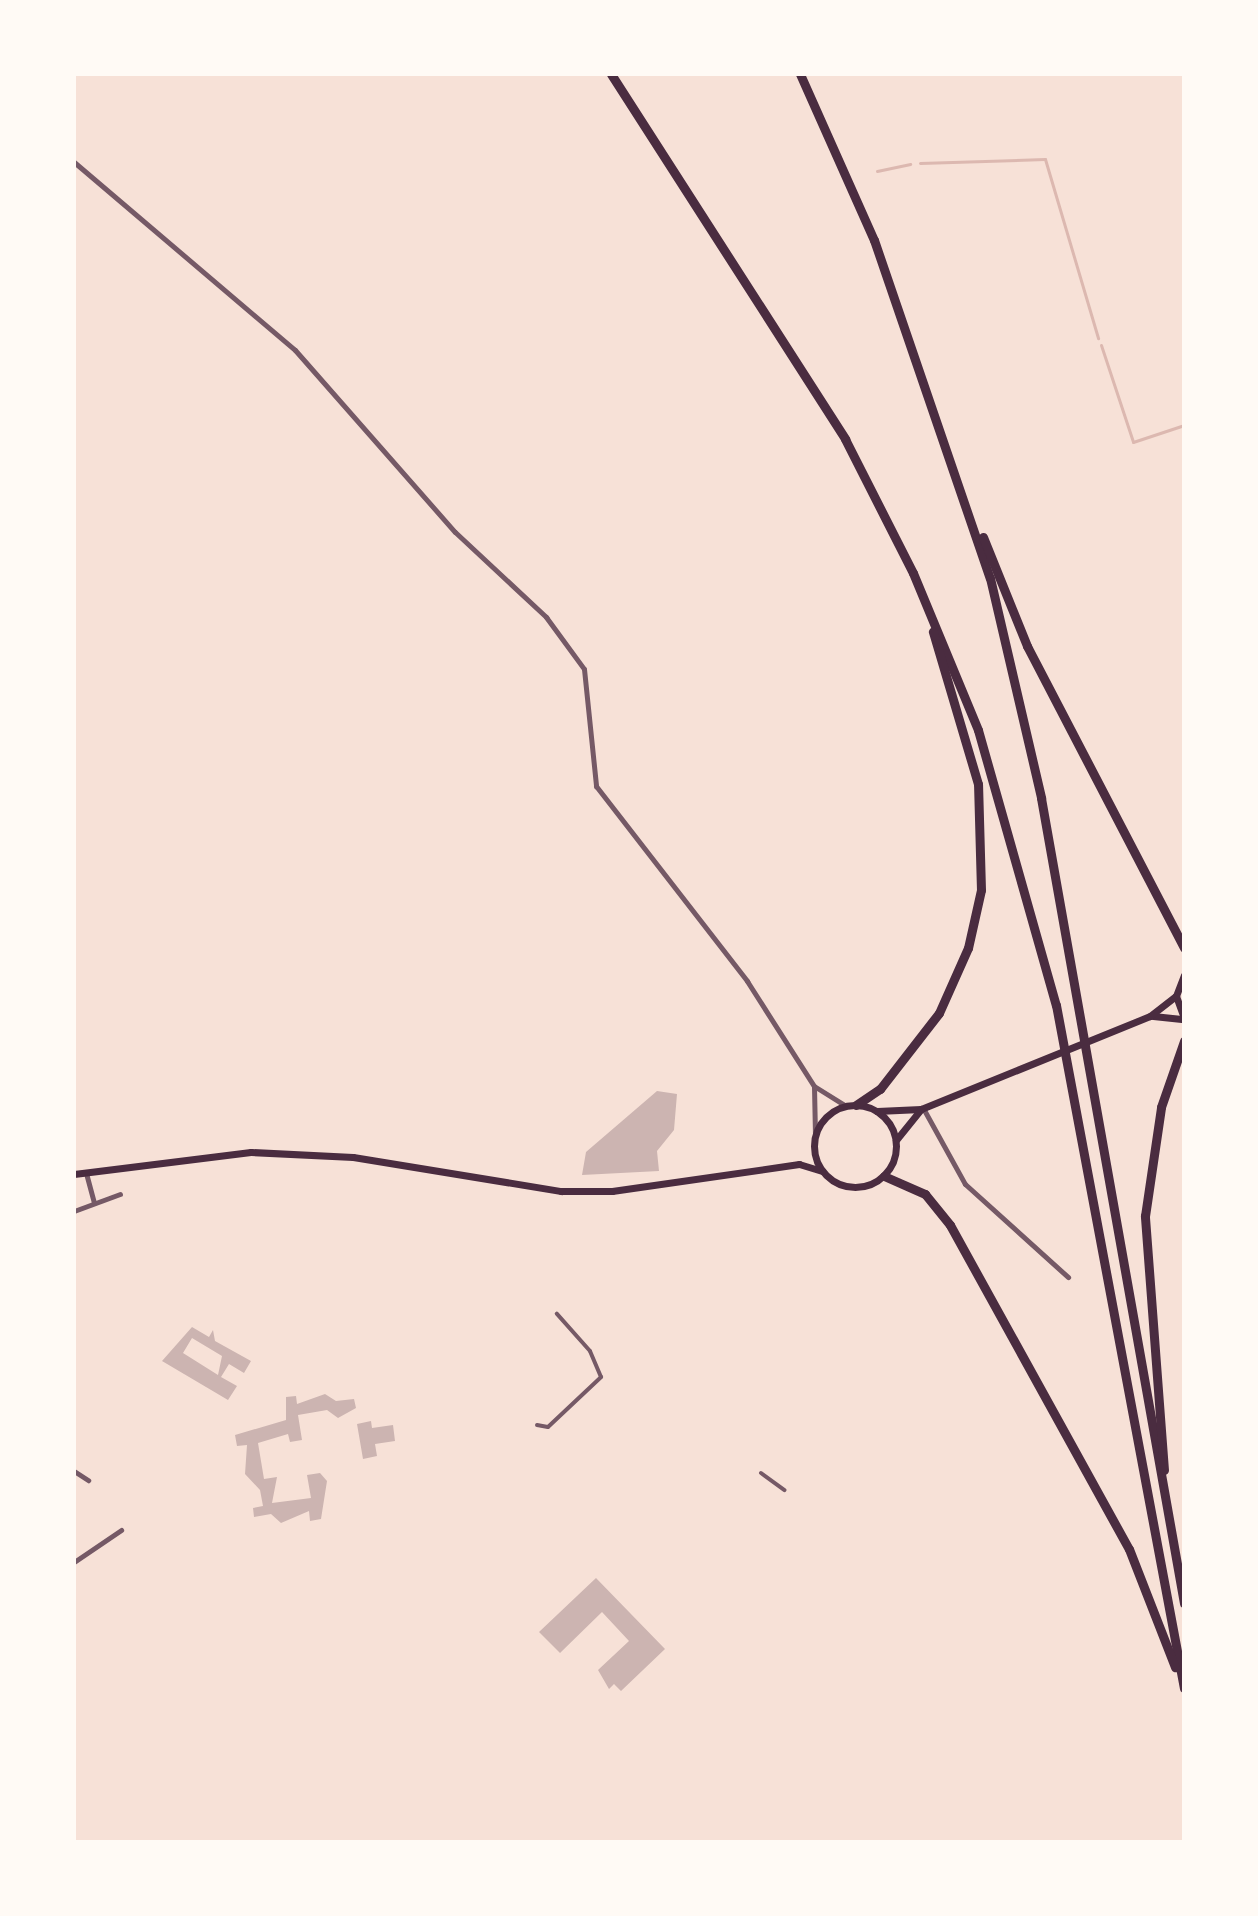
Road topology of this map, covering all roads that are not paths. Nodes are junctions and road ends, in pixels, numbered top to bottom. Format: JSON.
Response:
{"nodes":[{"id":1,"x":611,"y":74,"type":"edge"},
{"id":2,"x":800,"y":74,"type":"edge"},
{"id":3,"x":74,"y":162,"type":"edge"},
{"id":4,"x":960,"y":478,"type":"junction"},
{"id":5,"x":913,"y":573,"type":"junction"},
{"id":6,"x":1184,"y":948,"type":"edge"},
{"id":7,"x":1184,"y":975,"type":"edge"},
{"id":8,"x":1176,"y":996,"type":"junction"},
{"id":9,"x":1150,"y":1016,"type":"junction"},
{"id":10,"x":1184,"y":1018,"type":"edge"},
{"id":11,"x":1184,"y":1041,"type":"edge"},
{"id":12,"x":814,"y":1086,"type":"junction"},
{"id":13,"x":851,"y":1106,"type":"junction"},
{"id":14,"x":922,"y":1108,"type":"junction"},
{"id":15,"x":877,"y":1111,"type":"junction"},
{"id":16,"x":815,"y":1135,"type":"junction"},
{"id":17,"x":896,"y":1140,"type":"junction"},
{"id":18,"x":814,"y":1148,"type":"junction"},
{"id":19,"x":799,"y":1164,"type":"junction"},
{"id":20,"x":86,"y":1171,"type":"junction"},
{"id":21,"x":822,"y":1171,"type":"junction"},
{"id":22,"x":74,"y":1174,"type":"edge"},
{"id":23,"x":884,"y":1176,"type":"junction"},
{"id":24,"x":120,"y":1194,"type":"dead end"},
{"id":25,"x":94,"y":1203,"type":"junction"},
{"id":26,"x":74,"y":1211,"type":"edge"},
{"id":27,"x":1184,"y":1227,"type":"edge"},
{"id":28,"x":1068,"y":1277,"type":"dead end"},
{"id":29,"x":1184,"y":1295,"type":"edge"},
{"id":30,"x":557,"y":1314,"type":"dead end"},
{"id":31,"x":537,"y":1425,"type":"dead end"},
{"id":32,"x":74,"y":1471,"type":"edge"},
{"id":33,"x":761,"y":1473,"type":"dead end"},
{"id":34,"x":88,"y":1480,"type":"dead end"},
{"id":35,"x":784,"y":1490,"type":"dead end"},
{"id":36,"x":1168,"y":1522,"type":"junction"},
{"id":37,"x":121,"y":1530,"type":"dead end"},
{"id":38,"x":74,"y":1562,"type":"edge"},
{"id":39,"x":1184,"y":1603,"type":"edge"},
{"id":40,"x":1184,"y":1688,"type":"edge"}],
"edges":[{"from":1,"to":5,"type":"highway"},
{"from":2,"to":4,"type":"highway"},
{"from":3,"to":12,"type":"street"},
{"from":4,"to":6,"type":"highway"},
{"from":4,"to":36,"type":"highway"},
{"from":5,"to":13,"type":"highway"},
{"from":5,"to":40,"type":"highway"},
{"from":7,"to":8,"type":"main road"},
{"from":8,"to":9,"type":"main road"},
{"from":8,"to":10,"type":"main road"},
{"from":9,"to":10,"type":"main road"},
{"from":9,"to":14,"type":"main road"},
{"from":11,"to":36,"type":"highway"},
{"from":12,"to":13,"type":"street"},
{"from":12,"to":16,"type":"street"},
{"from":13,"to":15,"type":"main road"},
{"from":13,"to":16,"type":"main road"},
{"from":14,"to":15,"type":"main road"},
{"from":14,"to":17,"type":"main road"},
{"from":14,"to":28,"type":"street"},
{"from":15,"to":17,"type":"main road"},
{"from":16,"to":18,"type":"main road"},
{"from":17,"to":23,"type":"main road"},
{"from":18,"to":19,"type":"main road"},
{"from":18,"to":21,"type":"main road"},
{"from":19,"to":20,"type":"main road"},
{"from":19,"to":21,"type":"main road"},
{"from":20,"to":22,"type":"main road"},
{"from":20,"to":25,"type":"street"},
{"from":21,"to":23,"type":"main road"},
{"from":23,"to":40,"type":"highway"},
{"from":24,"to":25,"type":"street"},
{"from":25,"to":26,"type":"street"},
{"from":27,"to":29,"type":"street"},
{"from":30,"to":31,"type":"street"},
{"from":32,"to":34,"type":"street"},
{"from":33,"to":35,"type":"street"},
{"from":36,"to":39,"type":"highway"},
{"from":37,"to":38,"type":"street"}]}
